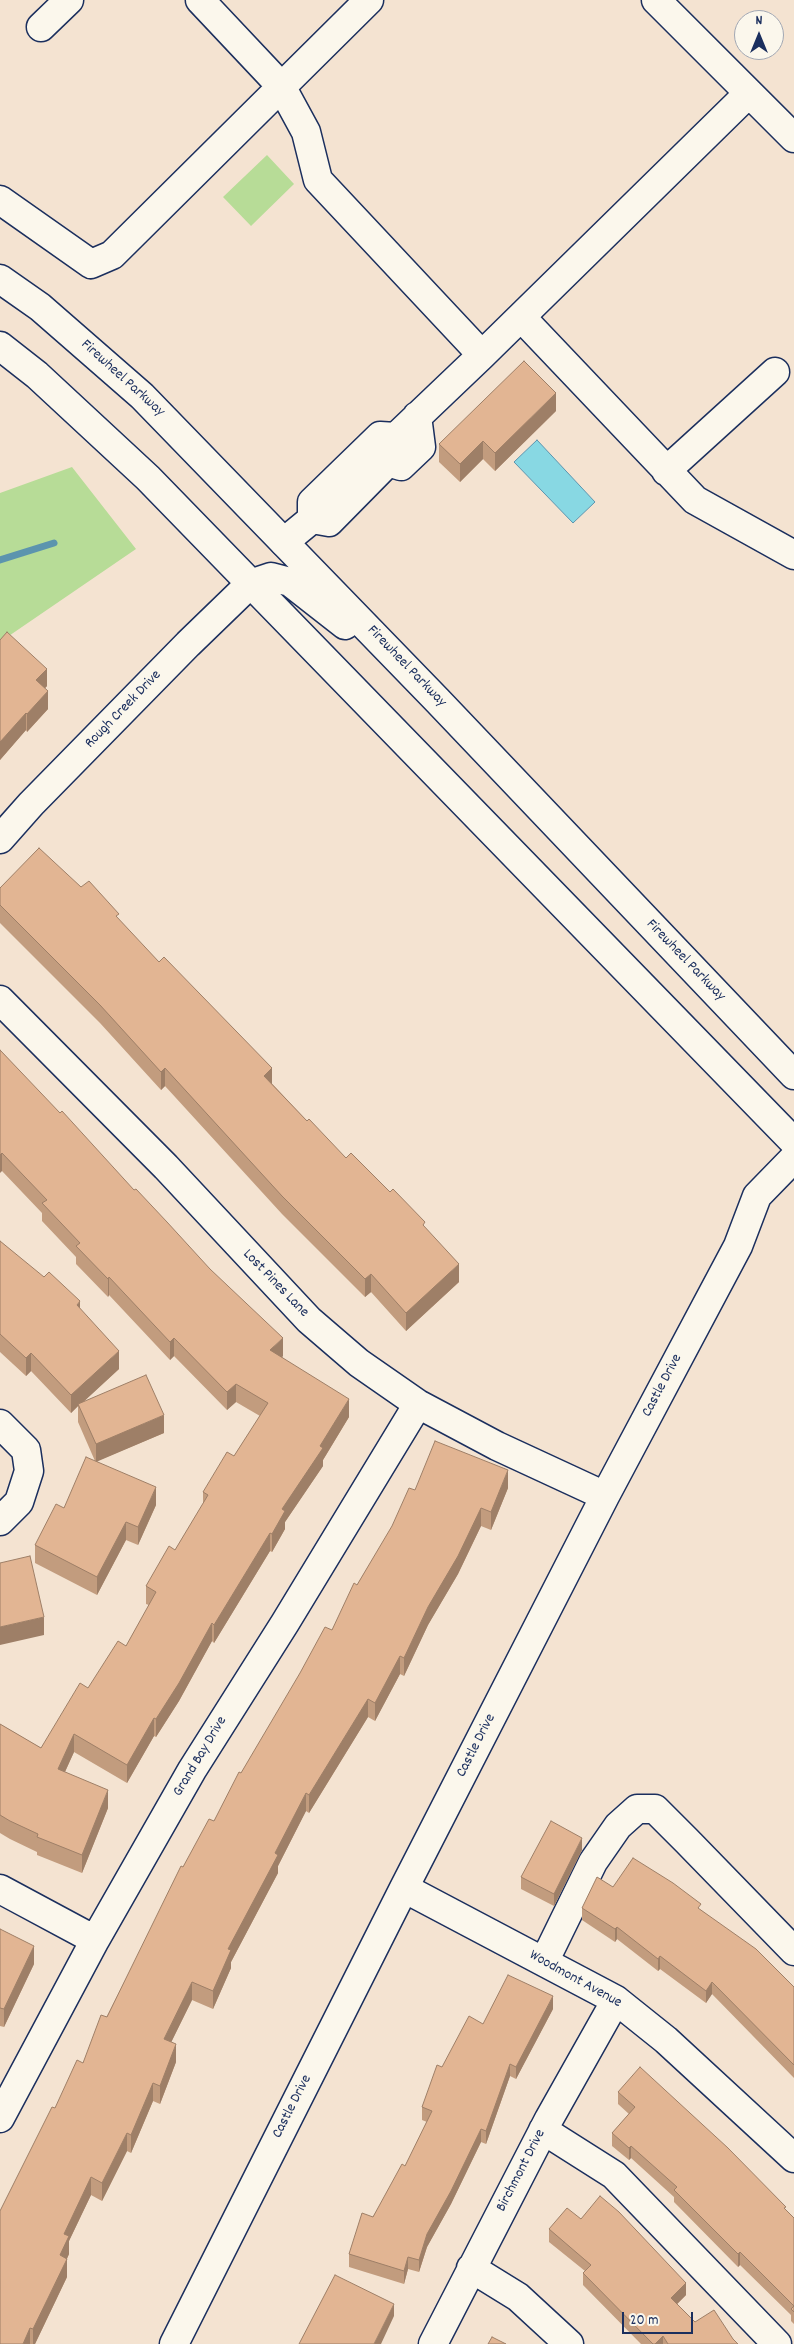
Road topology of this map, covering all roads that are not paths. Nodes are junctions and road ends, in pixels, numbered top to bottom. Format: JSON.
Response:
{"nodes":[{"id":1,"x":68,"y":0,"type":"edge"},
{"id":2,"x":200,"y":0,"type":"edge"},
{"id":3,"x":369,"y":0,"type":"edge"},
{"id":4,"x":656,"y":0,"type":"edge"},
{"id":5,"x":41,"y":27,"type":"dead end"},
{"id":6,"x":281,"y":86,"type":"junction"},
{"id":7,"x":749,"y":93,"type":"junction"},
{"id":8,"x":792,"y":133,"type":"edge"},
{"id":9,"x":0,"y":200,"type":"edge"},
{"id":10,"x":0,"y":279,"type":"edge"},
{"id":11,"x":521,"y":317,"type":"junction"},
{"id":12,"x":0,"y":346,"type":"edge"},
{"id":13,"x":482,"y":355,"type":"junction"},
{"id":14,"x":775,"y":372,"type":"dead end"},
{"id":15,"x":666,"y":471,"type":"junction"},
{"id":16,"x":284,"y":542,"type":"junction"},
{"id":17,"x":794,"y":555,"type":"edge"},
{"id":18,"x":250,"y":584,"type":"junction"},
{"id":19,"x":438,"y":700,"type":"junction"},
{"id":20,"x":0,"y":839,"type":"edge"},
{"id":21,"x":0,"y":1000,"type":"edge"},
{"id":22,"x":794,"y":1075,"type":"edge"},
{"id":23,"x":794,"y":1142,"type":"edge"},
{"id":24,"x":794,"y":1158,"type":"edge"},
{"id":25,"x":418,"y":1404,"type":"junction"},
{"id":26,"x":0,"y":1424,"type":"edge"},
{"id":27,"x":605,"y":1496,"type":"junction"},
{"id":28,"x":0,"y":1521,"type":"edge"},
{"id":29,"x":404,"y":1888,"type":"junction"},
{"id":30,"x":0,"y":1889,"type":"edge"},
{"id":31,"x":95,"y":1940,"type":"junction"},
{"id":32,"x":794,"y":1951,"type":"edge"},
{"id":33,"x":544,"y":1962,"type":"junction"},
{"id":34,"x":616,"y":2000,"type":"junction"},
{"id":35,"x":0,"y":2118,"type":"edge"},
{"id":36,"x":543,"y":2130,"type":"junction"},
{"id":37,"x":794,"y":2158,"type":"edge"},
{"id":38,"x":471,"y":2268,"type":"junction"},
{"id":39,"x":174,"y":2344,"type":"edge"},
{"id":40,"x":433,"y":2344,"type":"edge"},
{"id":41,"x":569,"y":2344,"type":"edge"},
{"id":42,"x":777,"y":2344,"type":"edge"}],
"edges":[{"from":1,"to":5,"type":"street"},
{"from":2,"to":6,"type":"street"},
{"from":3,"to":6,"type":"street"},
{"from":4,"to":7,"type":"street"},
{"from":6,"to":9,"type":"street"},
{"from":6,"to":13,"type":"street"},
{"from":7,"to":8,"type":"street"},
{"from":7,"to":11,"type":"street"},
{"from":10,"to":16,"type":"street","name":"Firewheel Parkway"},
{"from":11,"to":13,"type":"street"},
{"from":11,"to":15,"type":"street"},
{"from":12,"to":18,"type":"street"},
{"from":13,"to":16,"type":"street"},
{"from":14,"to":15,"type":"street"},
{"from":15,"to":17,"type":"street"},
{"from":16,"to":19,"type":"street","name":"Firewheel Parkway"},
{"from":18,"to":19,"type":"street"},
{"from":18,"to":20,"type":"street","name":"Rough Creek Drive"},
{"from":18,"to":23,"type":"street"},
{"from":19,"to":22,"type":"street","name":"Firewheel Parkway"},
{"from":21,"to":25,"type":"street","name":"Lost Pines Lane"},
{"from":24,"to":27,"type":"street","name":"Castle Drive"},
{"from":25,"to":27,"type":"street","name":"Lost Pines Lane"},
{"from":25,"to":31,"type":"street","name":"Grand Bay Drive"},
{"from":26,"to":28,"type":"street"},
{"from":27,"to":29,"type":"street","name":"Castle Drive"},
{"from":29,"to":33,"type":"street","name":"Woodmont Avenue"},
{"from":29,"to":39,"type":"street","name":"Castle Drive"},
{"from":30,"to":31,"type":"street"},
{"from":31,"to":35,"type":"street","name":"Grand Bay Drive"},
{"from":32,"to":33,"type":"street"},
{"from":33,"to":34,"type":"street","name":"Woodmont Avenue"},
{"from":34,"to":36,"type":"street","name":"Birchmont Drive"},
{"from":34,"to":37,"type":"street","name":"Woodmont Avenue"},
{"from":36,"to":38,"type":"street","name":"Birchmont Drive"},
{"from":36,"to":42,"type":"street"},
{"from":38,"to":40,"type":"street","name":"Birchmont Drive"},
{"from":38,"to":41,"type":"street"}]}
